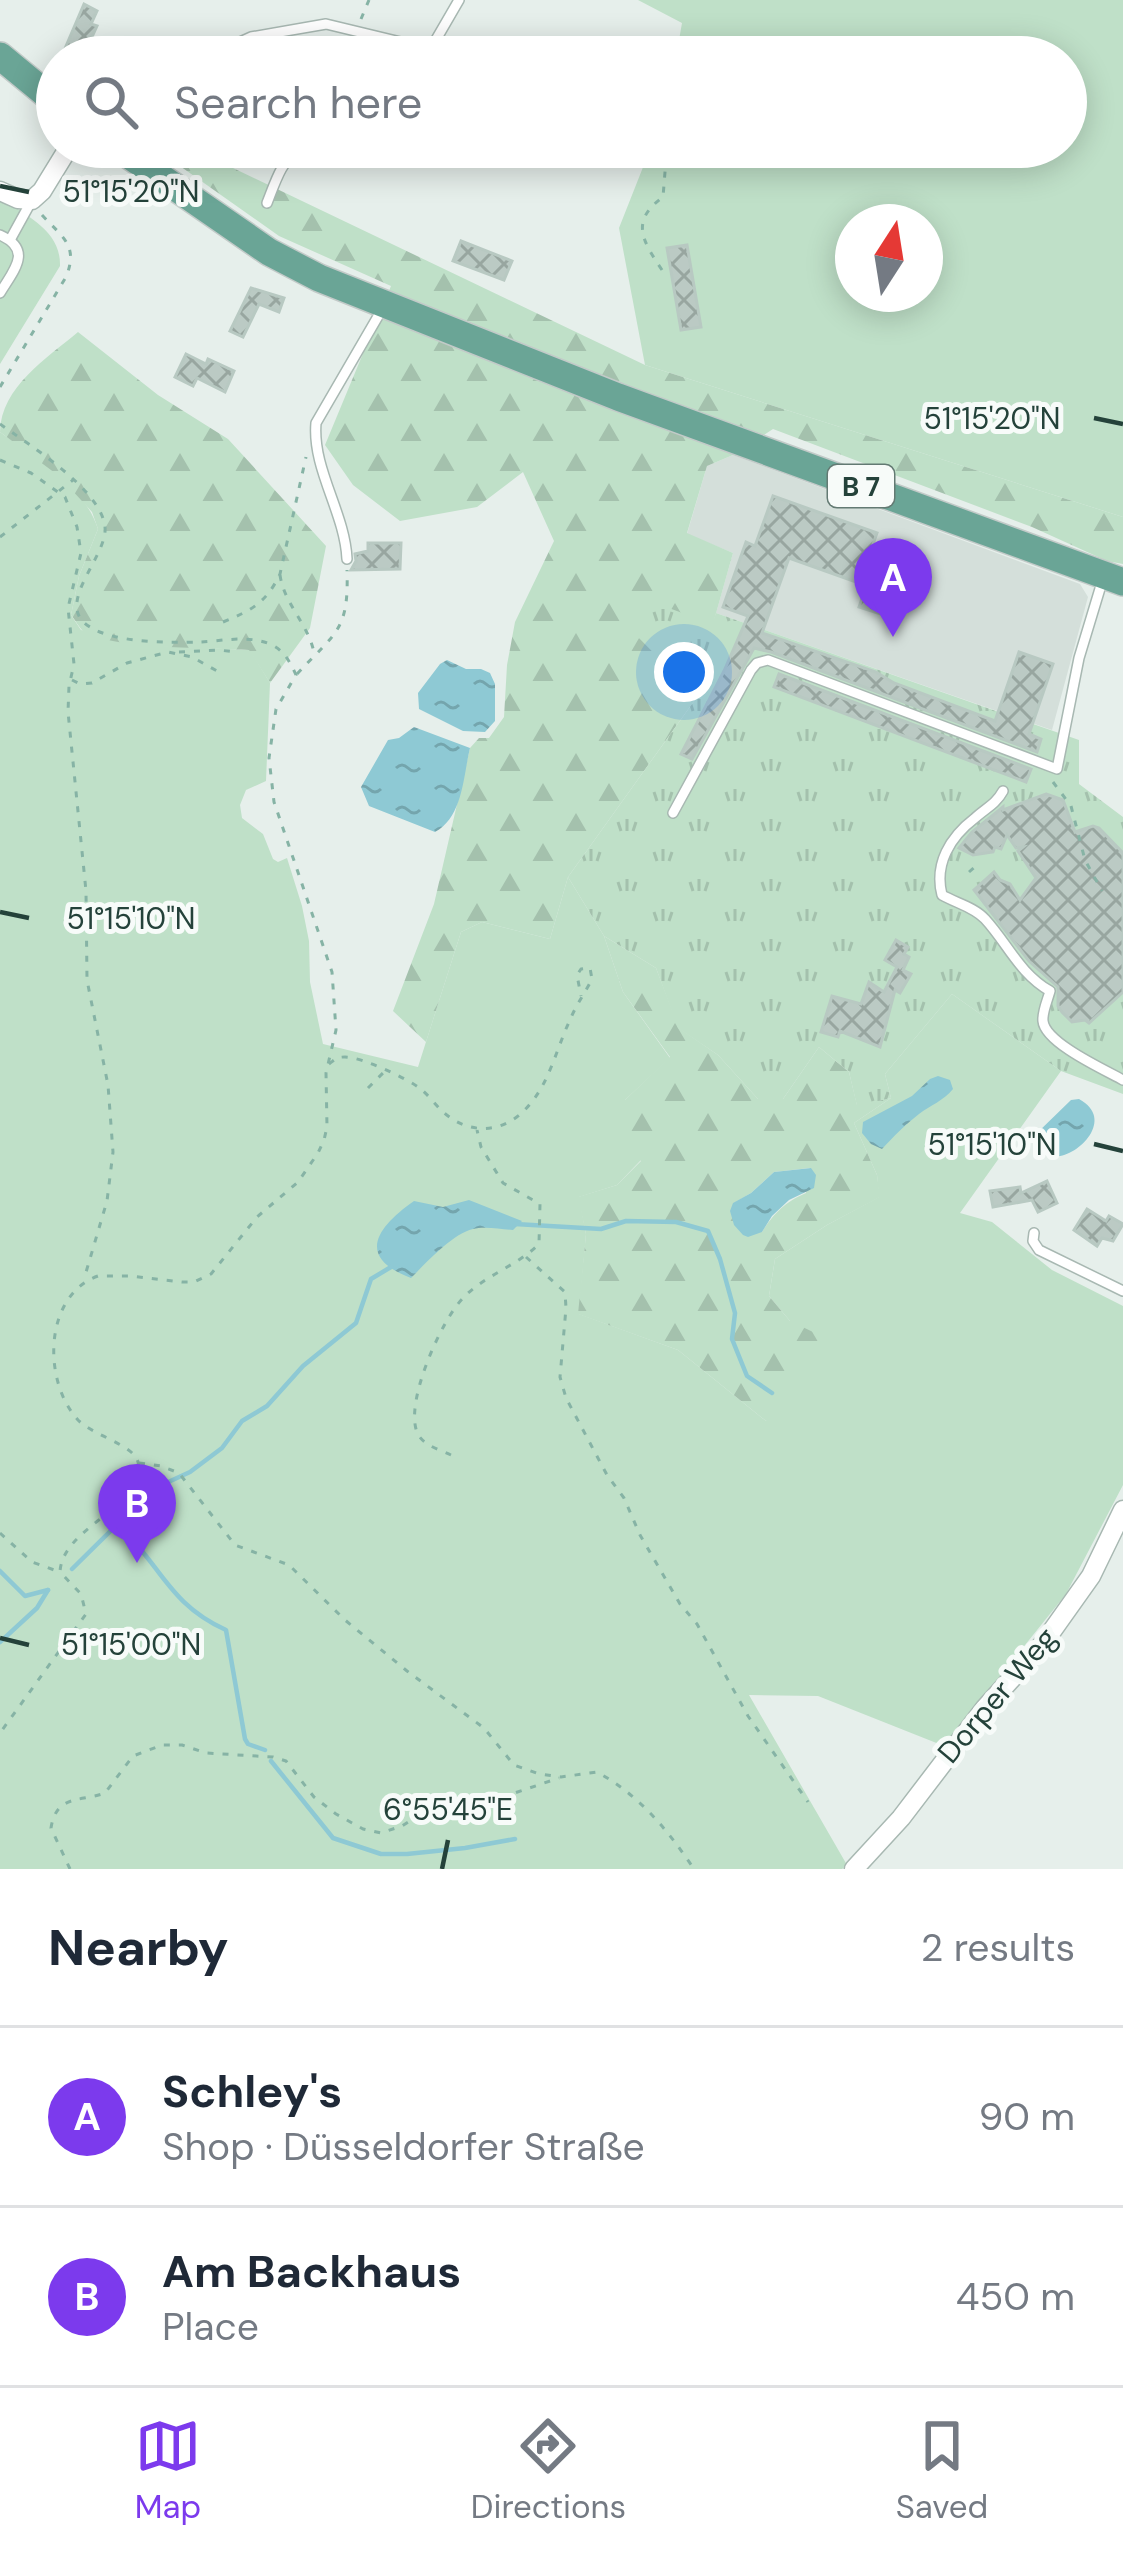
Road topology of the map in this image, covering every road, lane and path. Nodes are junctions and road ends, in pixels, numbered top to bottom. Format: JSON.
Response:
{"nodes":[{"id":1,"x":369,"y":0,"type":"edge"},
{"id":2,"x":459,"y":0,"type":"edge"},
{"id":3,"x":355,"y":31,"type":"junction"},
{"id":4,"x":261,"y":36,"type":"edge"},
{"id":5,"x":372,"y":36,"type":"edge"},
{"id":6,"x":438,"y":36,"type":"edge"},
{"id":7,"x":0,"y":56,"type":"edge"},
{"id":8,"x":36,"y":86,"type":"edge"},
{"id":9,"x":56,"y":168,"type":"edge"},
{"id":10,"x":148,"y":168,"type":"edge"},
{"id":11,"x":280,"y":168,"type":"edge"},
{"id":12,"x":665,"y":168,"type":"edge"},
{"id":13,"x":0,"y":191,"type":"edge"},
{"id":14,"x":32,"y":200,"type":"junction"},
{"id":15,"x":267,"y":203,"type":"dead end"},
{"id":16,"x":5,"y":237,"type":"edge"},
{"id":17,"x":662,"y":270,"type":"dead end"},
{"id":18,"x":0,"y":293,"type":"edge"},
{"id":19,"x":385,"y":305,"type":"junction"},
{"id":20,"x":0,"y":387,"type":"edge"},
{"id":21,"x":0,"y":424,"type":"edge"},
{"id":22,"x":315,"y":433,"type":"junction"},
{"id":23,"x":0,"y":460,"type":"edge"},
{"id":24,"x":73,"y":480,"type":"junction"},
{"id":25,"x":58,"y":492,"type":"junction"},
{"id":26,"x":0,"y":537,"type":"edge"},
{"id":27,"x":347,"y":559,"type":"joint"},
{"id":28,"x":280,"y":574,"type":"junction"},
{"id":29,"x":1113,"y":579,"type":"edge"},
{"id":30,"x":223,"y":622,"type":"dead end"},
{"id":31,"x":172,"y":652,"type":"junction"},
{"id":32,"x":235,"y":652,"type":"dead end"},
{"id":33,"x":314,"y":657,"type":"junction"},
{"id":34,"x":218,"y":671,"type":"dead end"},
{"id":35,"x":296,"y":675,"type":"junction"},
{"id":36,"x":70,"y":679,"type":"junction"},
{"id":37,"x":1053,"y":782,"type":"dead end"},
{"id":38,"x":1004,"y":791,"type":"dead end"},
{"id":39,"x":673,"y":813,"type":"dead end"},
{"id":40,"x":977,"y":864,"type":"dead end"},
{"id":41,"x":969,"y":872,"type":"dead end"},
{"id":42,"x":1102,"y":891,"type":"dead end"},
{"id":43,"x":581,"y":996,"type":"dead end"},
{"id":44,"x":328,"y":1065,"type":"junction"},
{"id":45,"x":385,"y":1071,"type":"junction"},
{"id":46,"x":1123,"y":1080,"type":"edge"},
{"id":47,"x":368,"y":1088,"type":"dead end"},
{"id":48,"x":477,"y":1130,"type":"junction"},
{"id":49,"x":1034,"y":1233,"type":"dead end"},
{"id":50,"x":526,"y":1257,"type":"junction"},
{"id":51,"x":83,"y":1281,"type":"junction"},
{"id":52,"x":1123,"y":1291,"type":"edge"},
{"id":53,"x":451,"y":1455,"type":"dead end"},
{"id":54,"x":138,"y":1462,"type":"junction"},
{"id":55,"x":1123,"y":1510,"type":"edge"},
{"id":56,"x":0,"y":1533,"type":"edge"},
{"id":57,"x":60,"y":1572,"type":"junction"},
{"id":58,"x":0,"y":1733,"type":"edge"},
{"id":59,"x":561,"y":1778,"type":"junction"},
{"id":60,"x":808,"y":1802,"type":"dead end"},
{"id":61,"x":70,"y":1869,"type":"edge"},
{"id":62,"x":694,"y":1869,"type":"edge"},
{"id":63,"x":854,"y":1869,"type":"edge"}],
"edges":[{"from":1,"to":3,"type":"path"},
{"from":2,"to":6,"type":"lane"},
{"from":3,"to":4,"type":"lane"},
{"from":3,"to":5,"type":"lane"},
{"from":7,"to":8,"type":"main road"},
{"from":9,"to":14,"type":"street"},
{"from":10,"to":19,"type":"main road","number":"B 7"},
{"from":11,"to":15,"type":"lane"},
{"from":12,"to":17,"type":"path"},
{"from":13,"to":14,"type":"street"},
{"from":14,"to":16,"type":"lane"},
{"from":14,"to":20,"type":"path"},
{"from":16,"to":18,"type":"lane"},
{"from":19,"to":22,"type":"lane"},
{"from":19,"to":29,"type":"main road","number":"B 7"},
{"from":21,"to":24,"type":"path"},
{"from":22,"to":27,"type":"lane"},
{"from":22,"to":28,"type":"path"},
{"from":23,"to":25,"type":"path"},
{"from":24,"to":25,"type":"path"},
{"from":24,"to":35,"type":"path"},
{"from":25,"to":26,"type":"path"},
{"from":25,"to":36,"type":"path"},
{"from":27,"to":33,"type":"path"},
{"from":28,"to":30,"type":"path"},
{"from":28,"to":33,"type":"path"},
{"from":29,"to":39,"type":"lane"},
{"from":31,"to":32,"type":"path"},
{"from":31,"to":34,"type":"path"},
{"from":31,"to":36,"type":"path"},
{"from":33,"to":35,"type":"path"},
{"from":35,"to":44,"type":"path"},
{"from":36,"to":51,"type":"path"},
{"from":37,"to":42,"type":"path"},
{"from":38,"to":46,"type":"lane"},
{"from":40,"to":41,"type":"path"},
{"from":43,"to":48,"type":"path"},
{"from":44,"to":45,"type":"path"},
{"from":44,"to":51,"type":"path"},
{"from":45,"to":47,"type":"path"},
{"from":45,"to":48,"type":"path"},
{"from":48,"to":50,"type":"path"},
{"from":49,"to":52,"type":"lane"},
{"from":50,"to":53,"type":"path"},
{"from":50,"to":60,"type":"path"},
{"from":51,"to":54,"type":"path"},
{"from":54,"to":57,"type":"path"},
{"from":54,"to":59,"type":"path"},
{"from":55,"to":63,"type":"street","name":"Dorper Weg"},
{"from":56,"to":57,"type":"path"},
{"from":57,"to":58,"type":"path"},
{"from":59,"to":61,"type":"path"},
{"from":59,"to":62,"type":"path"}]}
